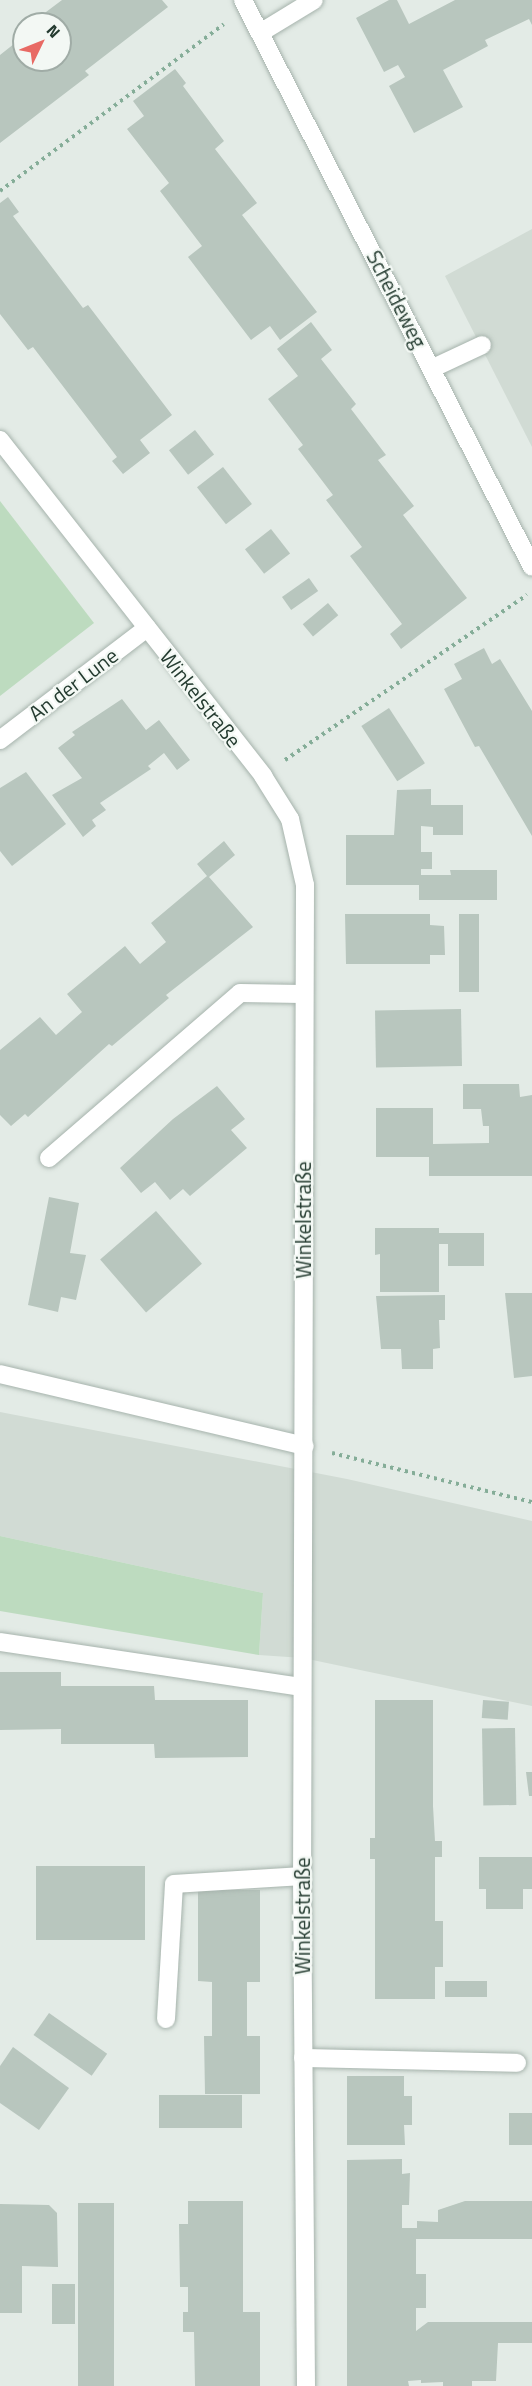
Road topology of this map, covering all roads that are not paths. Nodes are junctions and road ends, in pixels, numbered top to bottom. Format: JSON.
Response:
{"nodes":[{"id":1,"x":314,"y":0,"type":"edge"},
{"id":2,"x":245,"y":4,"type":"edge"},
{"id":3,"x":260,"y":33,"type":"junction"},
{"id":4,"x":482,"y":345,"type":"dead end"},
{"id":5,"x":433,"y":368,"type":"junction"},
{"id":6,"x":0,"y":440,"type":"edge"},
{"id":7,"x":532,"y":567,"type":"edge"},
{"id":8,"x":147,"y":628,"type":"junction"},
{"id":9,"x":0,"y":740,"type":"edge"},
{"id":10,"x":302,"y":994,"type":"junction"},
{"id":11,"x":49,"y":1158,"type":"dead end"},
{"id":12,"x":0,"y":1374,"type":"edge"},
{"id":13,"x":304,"y":1446,"type":"junction"},
{"id":14,"x":0,"y":1642,"type":"edge"},
{"id":15,"x":302,"y":1687,"type":"junction"},
{"id":16,"x":302,"y":1876,"type":"junction"},
{"id":17,"x":166,"y":2019,"type":"dead end"},
{"id":18,"x":303,"y":2058,"type":"junction"},
{"id":19,"x":517,"y":2063,"type":"dead end"},
{"id":20,"x":306,"y":2386,"type":"edge"}],
"edges":[{"from":1,"to":3,"type":"street"},
{"from":2,"to":3,"type":"street","name":"Scheideweg"},
{"from":3,"to":5,"type":"street","name":"Scheideweg"},
{"from":4,"to":5,"type":"street"},
{"from":5,"to":7,"type":"street","name":"Scheideweg"},
{"from":6,"to":8,"type":"street","name":"Winkelstraße"},
{"from":8,"to":9,"type":"street","name":"An der Lune"},
{"from":8,"to":10,"type":"street","name":"Winkelstraße"},
{"from":10,"to":11,"type":"street"},
{"from":10,"to":13,"type":"street","name":"Winkelstraße"},
{"from":12,"to":13,"type":"street"},
{"from":13,"to":15,"type":"street","name":"Winkelstraße"},
{"from":14,"to":15,"type":"street"},
{"from":15,"to":16,"type":"street","name":"Winkelstraße"},
{"from":16,"to":17,"type":"street"},
{"from":16,"to":18,"type":"street","name":"Winkelstraße"},
{"from":18,"to":19,"type":"street"},
{"from":18,"to":20,"type":"street","name":"Winkelstraße"}]}
